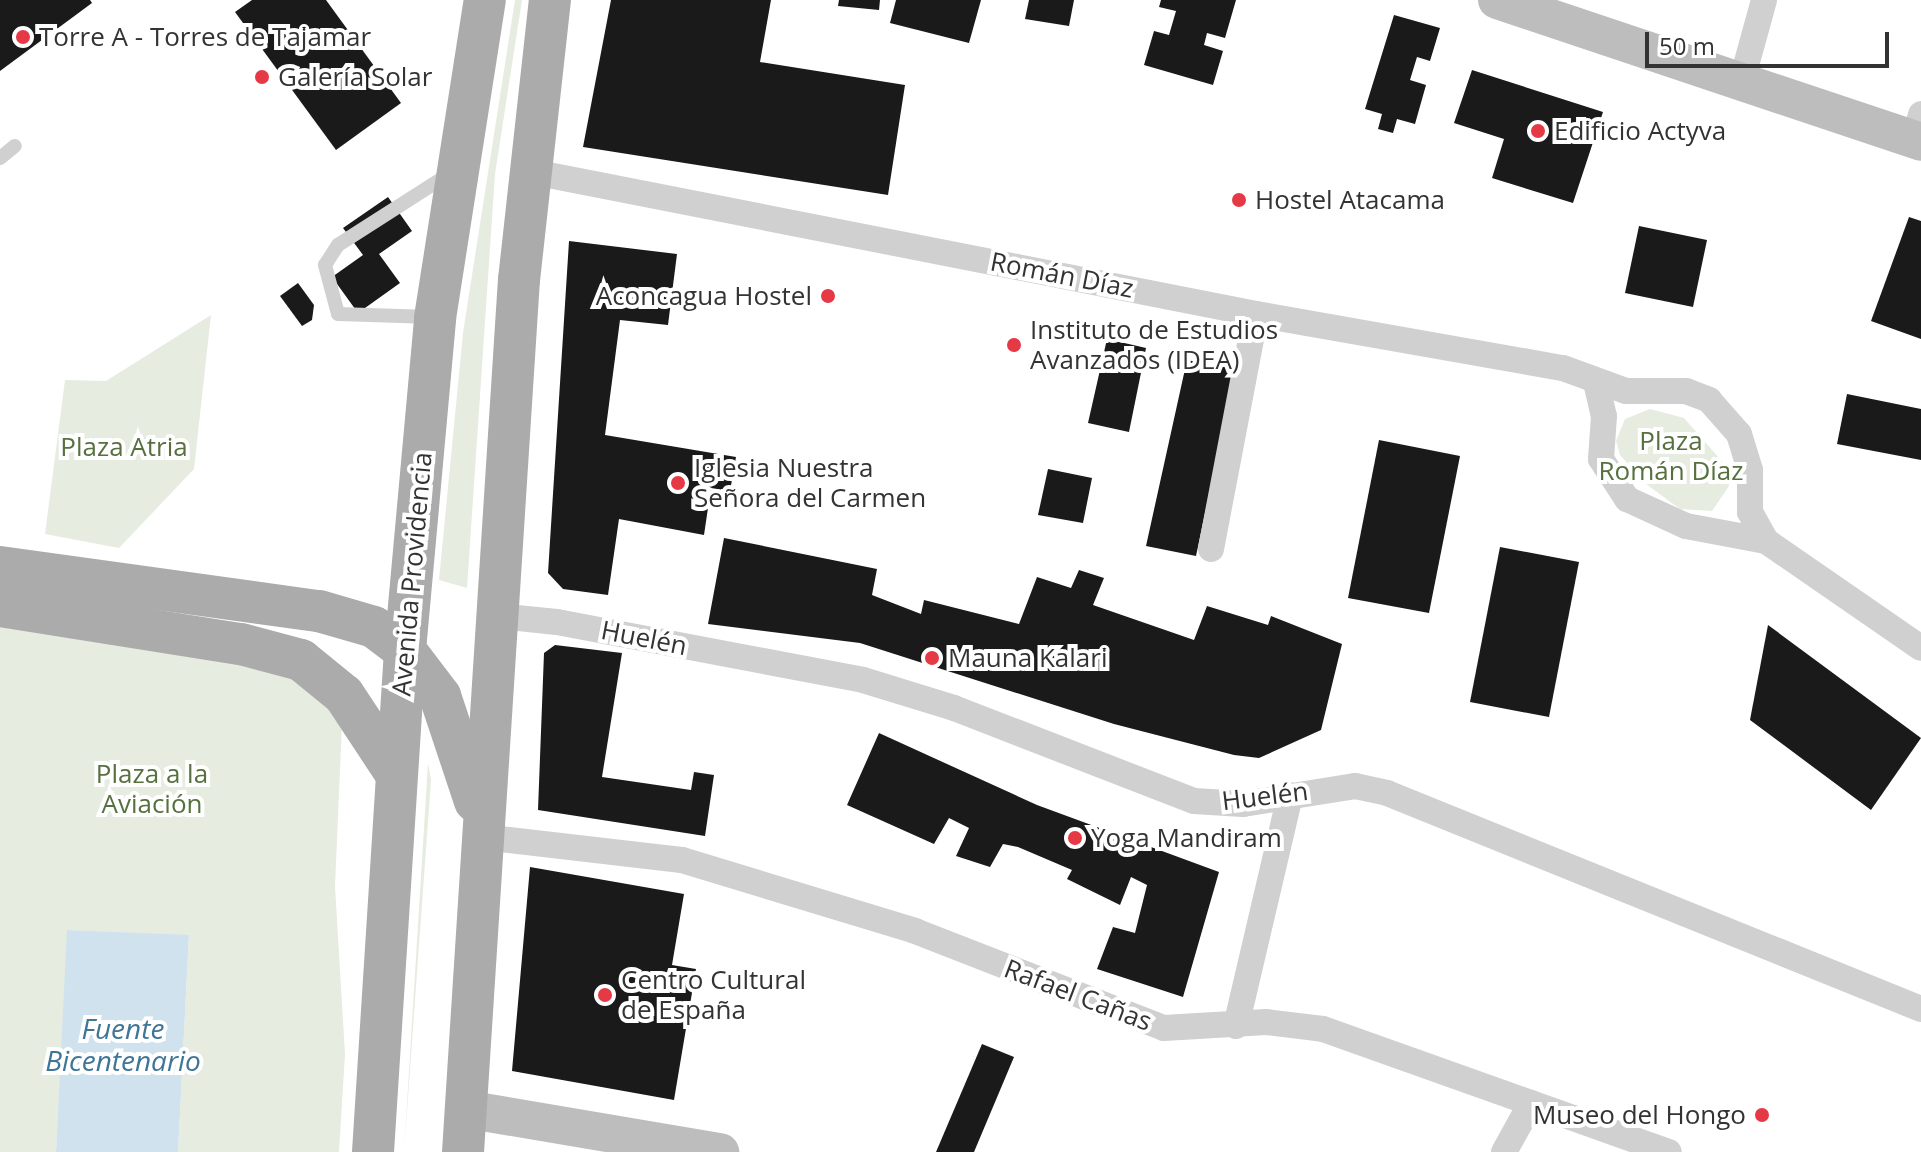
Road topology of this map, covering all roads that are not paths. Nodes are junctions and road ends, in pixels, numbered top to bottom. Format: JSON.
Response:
{"nodes":[{"id":1,"x":485,"y":0,"type":"edge"},
{"id":2,"x":550,"y":0,"type":"edge"},
{"id":3,"x":1497,"y":0,"type":"edge"},
{"id":4,"x":1764,"y":0,"type":"edge"},
{"id":5,"x":1742,"y":80,"type":"junction"},
{"id":6,"x":1919,"y":132,"type":"edge"},
{"id":7,"x":15,"y":146,"type":"dead end"},
{"id":8,"x":0,"y":158,"type":"edge"},
{"id":9,"x":457,"y":170,"type":"junction"},
{"id":10,"x":528,"y":171,"type":"junction"},
{"id":11,"x":1256,"y":314,"type":"junction"},
{"id":12,"x":435,"y":318,"type":"junction"},
{"id":13,"x":1596,"y":382,"type":"junction"},
{"id":14,"x":1766,"y":541,"type":"junction"},
{"id":15,"x":1211,"y":549,"type":"dead end"},
{"id":16,"x":0,"y":567,"type":"edge"},
{"id":17,"x":0,"y":606,"type":"edge"},
{"id":18,"x":498,"y":616,"type":"junction"},
{"id":19,"x":1921,"y":648,"type":"edge"},
{"id":20,"x":405,"y":650,"type":"junction"},
{"id":21,"x":396,"y":774,"type":"junction"},
{"id":22,"x":1290,"y":795,"type":"junction"},
{"id":23,"x":483,"y":837,"type":"junction"},
{"id":24,"x":1921,"y":1009,"type":"edge"},
{"id":25,"x":1236,"y":1026,"type":"junction"},
{"id":26,"x":1531,"y":1103,"type":"junction"},
{"id":27,"x":465,"y":1109,"type":"junction"},
{"id":28,"x":373,"y":1152,"type":"edge"},
{"id":29,"x":463,"y":1152,"type":"edge"},
{"id":30,"x":720,"y":1152,"type":"edge"},
{"id":31,"x":1504,"y":1152,"type":"edge"},
{"id":32,"x":1669,"y":1152,"type":"edge"}],
"edges":[{"from":1,"to":9,"type":"main road","name":"Avenida Providencia"},
{"from":2,"to":10,"type":"main road"},
{"from":3,"to":5,"type":"street"},
{"from":4,"to":5,"type":"street"},
{"from":5,"to":6,"type":"street"},
{"from":7,"to":8,"type":"lane"},
{"from":9,"to":12,"type":"main road","name":"Avenida Providencia"},
{"from":9,"to":12,"type":"lane"},
{"from":10,"to":11,"type":"street","name":"Román Díaz"},
{"from":10,"to":18,"type":"main road"},
{"from":11,"to":13,"type":"street","name":"Román Díaz"},
{"from":11,"to":15,"type":"street"},
{"from":12,"to":20,"type":"main road","name":"Avenida Providencia"},
{"from":13,"to":14,"type":"street"},
{"from":13,"to":14,"type":"street","name":"Román Díaz"},
{"from":14,"to":19,"type":"street"},
{"from":16,"to":20,"type":"main road"},
{"from":17,"to":21,"type":"main road"},
{"from":18,"to":22,"type":"street","name":"Huelén"},
{"from":18,"to":23,"type":"main road"},
{"from":20,"to":21,"type":"main road","name":"Avenida Providencia"},
{"from":20,"to":23,"type":"main road"},
{"from":21,"to":28,"type":"main road","name":"Avenida Providencia"},
{"from":22,"to":24,"type":"street","name":"Huelén"},
{"from":22,"to":25,"type":"street"},
{"from":23,"to":25,"type":"street","name":"Rafael Cañas"},
{"from":23,"to":27,"type":"main road"},
{"from":25,"to":26,"type":"street","name":"Rafael Cañas"},
{"from":26,"to":31,"type":"street"},
{"from":26,"to":32,"type":"street","name":"Rafael Cañas"},
{"from":27,"to":29,"type":"main road"},
{"from":27,"to":30,"type":"street"}]}
